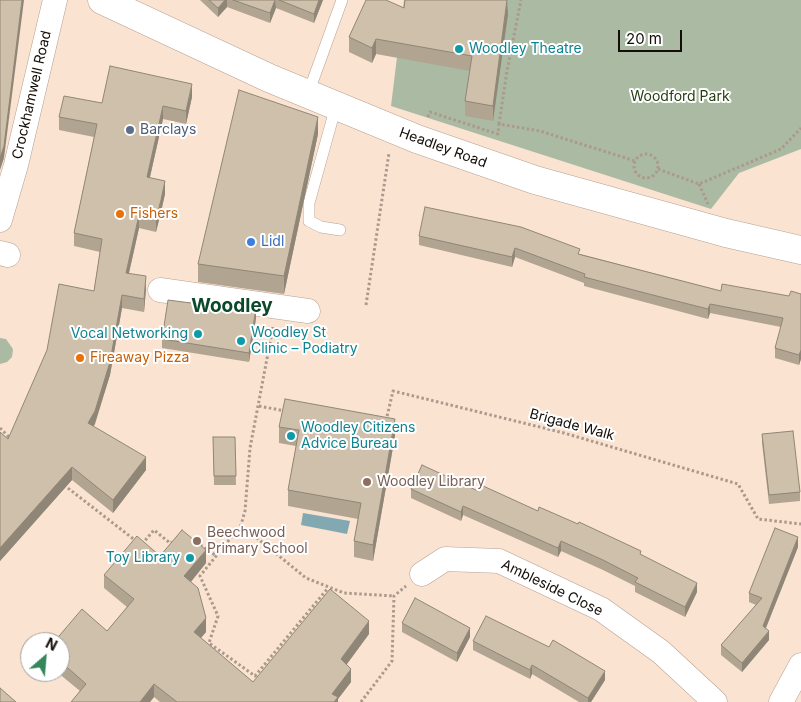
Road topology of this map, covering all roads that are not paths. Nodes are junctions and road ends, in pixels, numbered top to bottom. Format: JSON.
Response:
{"nodes":[{"id":1,"x":55,"y":0,"type":"edge"},
{"id":2,"x":102,"y":0,"type":"edge"},
{"id":3,"x":342,"y":0,"type":"edge"},
{"id":4,"x":307,"y":95,"type":"junction"},
{"id":5,"x":336,"y":106,"type":"junction"},
{"id":6,"x":1,"y":210,"type":"edge"},
{"id":7,"x":340,"y":230,"type":"dead end"},
{"id":8,"x":801,"y":250,"type":"edge"},
{"id":9,"x":160,"y":290,"type":"dead end"},
{"id":10,"x":308,"y":310,"type":"dead end"},
{"id":11,"x":422,"y":574,"type":"road end"},
{"id":12,"x":801,"y":665,"type":"edge"},
{"id":13,"x":715,"y":702,"type":"edge"},
{"id":14,"x":782,"y":702,"type":"edge"}],
"edges":[{"from":1,"to":6,"type":"street","name":"Crockhamwell Road"},
{"from":2,"to":4,"type":"street","name":"Headley Road"},
{"from":3,"to":4,"type":"lane"},
{"from":4,"to":5,"type":"street","name":"Headley Road"},
{"from":5,"to":7,"type":"lane"},
{"from":5,"to":8,"type":"street","name":"Headley Road"},
{"from":9,"to":10,"type":"street"},
{"from":11,"to":13,"type":"street","name":"Ambleside Close"},
{"from":12,"to":14,"type":"street"}]}
